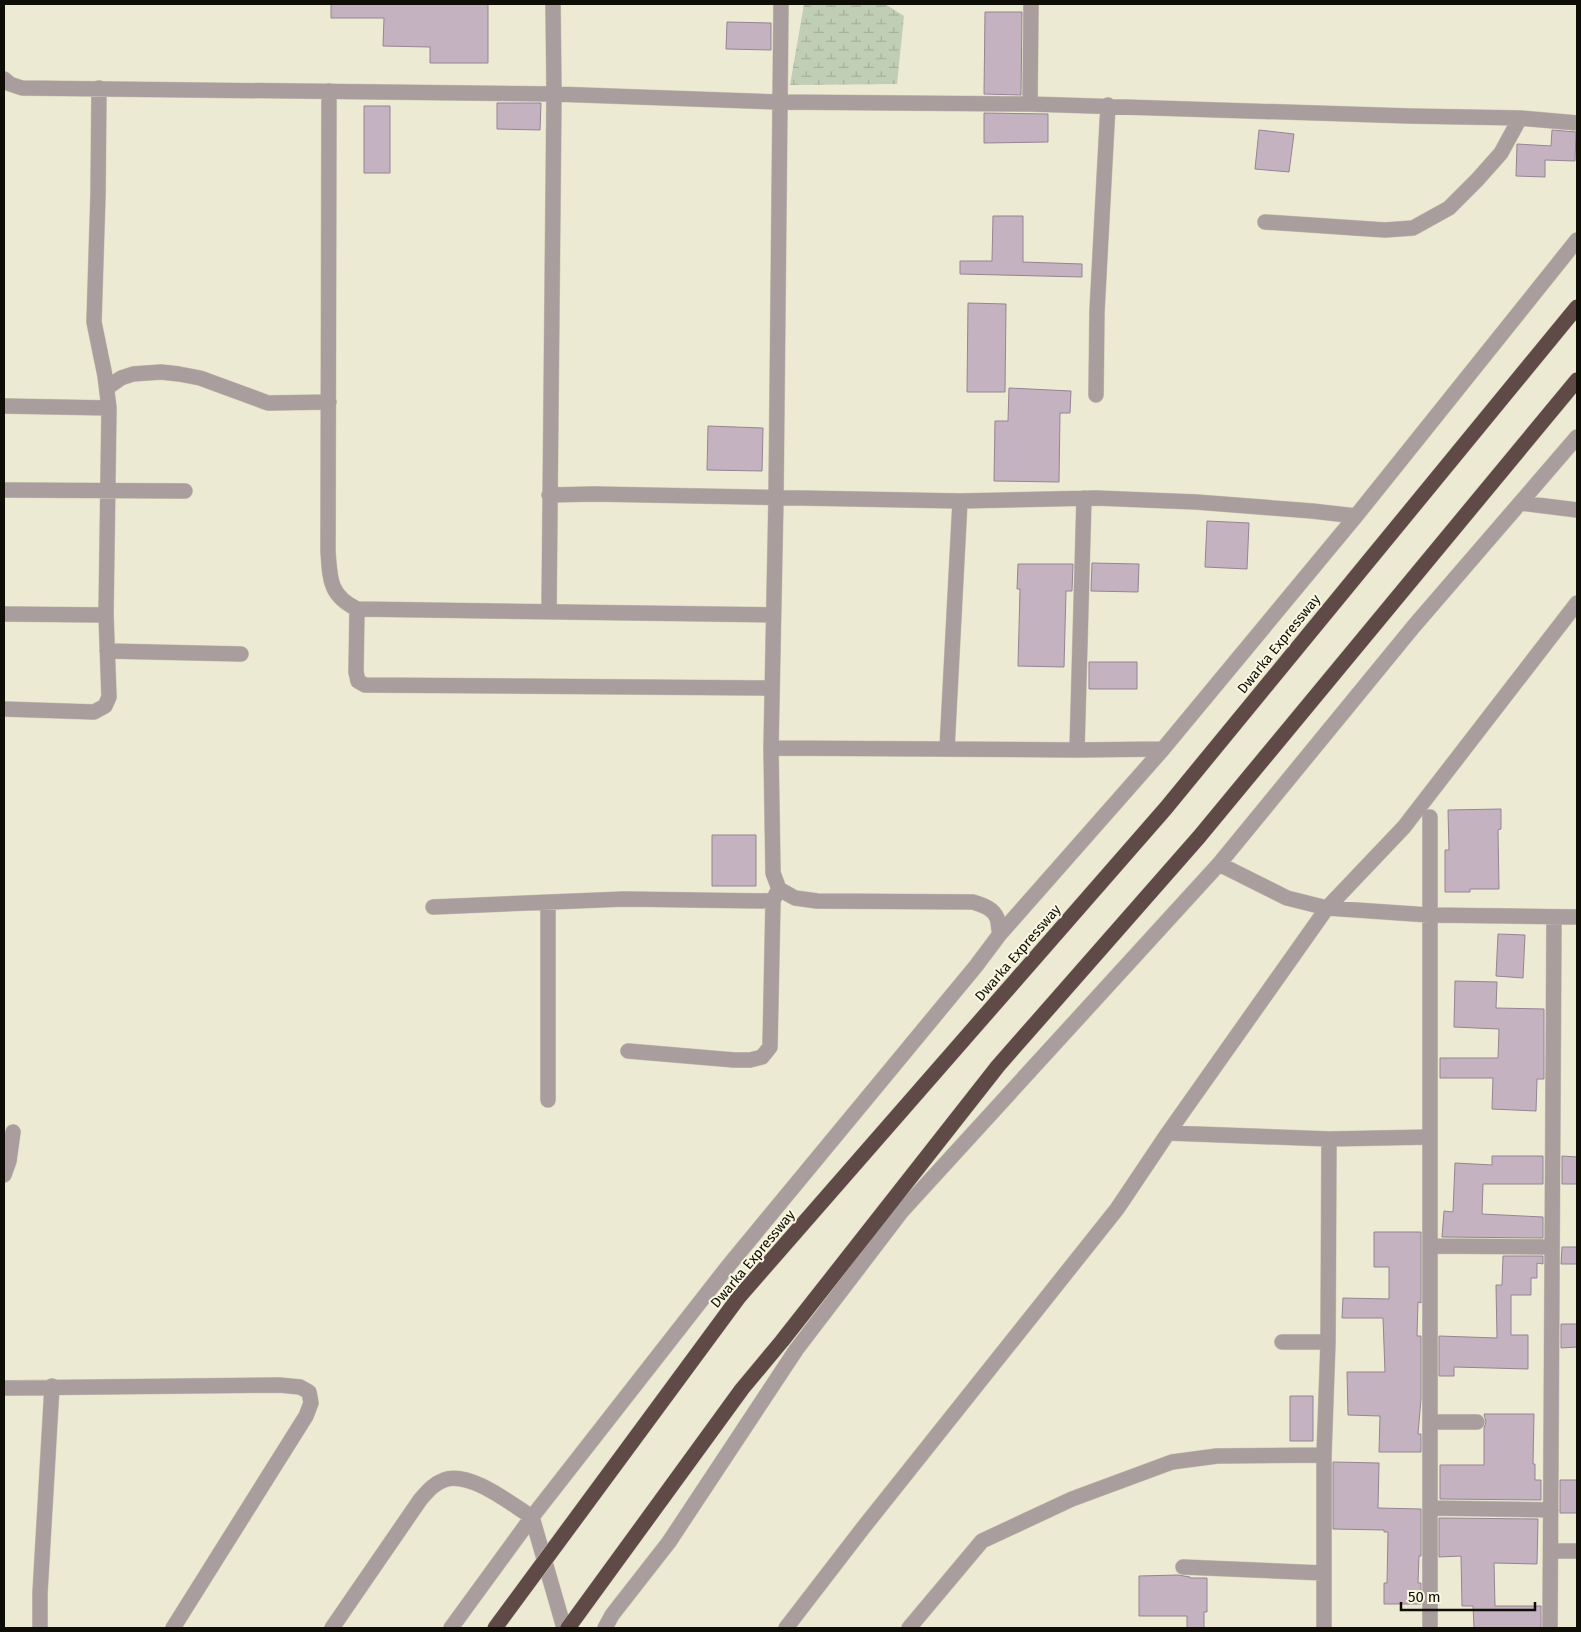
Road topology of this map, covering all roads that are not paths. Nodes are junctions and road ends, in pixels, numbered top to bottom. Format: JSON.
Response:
{"nodes":[{"id":1,"x":553,"y":4,"type":"edge"},
{"id":2,"x":781,"y":4,"type":"edge"},
{"id":3,"x":1030,"y":4,"type":"edge"},
{"id":4,"x":4,"y":79,"type":"edge"},
{"id":5,"x":98,"y":88,"type":"junction"},
{"id":6,"x":328,"y":92,"type":"junction"},
{"id":7,"x":554,"y":94,"type":"junction"},
{"id":8,"x":779,"y":102,"type":"junction"},
{"id":9,"x":1030,"y":104,"type":"junction"},
{"id":10,"x":1108,"y":105,"type":"junction"},
{"id":11,"x":1520,"y":118,"type":"junction"},
{"id":12,"x":1577,"y":123,"type":"edge"},
{"id":13,"x":1265,"y":222,"type":"dead end"},
{"id":14,"x":1577,"y":240,"type":"edge"},
{"id":15,"x":1577,"y":307,"type":"edge"},
{"id":16,"x":1577,"y":380,"type":"edge"},
{"id":17,"x":107,"y":388,"type":"junction"},
{"id":18,"x":1096,"y":395,"type":"dead end"},
{"id":19,"x":328,"y":402,"type":"junction"},
{"id":20,"x":4,"y":406,"type":"edge"},
{"id":21,"x":109,"y":408,"type":"junction"},
{"id":22,"x":1577,"y":437,"type":"edge"},
{"id":23,"x":4,"y":490,"type":"edge"},
{"id":24,"x":107,"y":491,"type":"junction"},
{"id":25,"x":185,"y":491,"type":"dead end"},
{"id":26,"x":549,"y":496,"type":"junction"},
{"id":27,"x":776,"y":498,"type":"junction"},
{"id":28,"x":1084,"y":498,"type":"junction"},
{"id":29,"x":960,"y":501,"type":"junction"},
{"id":30,"x":1521,"y":503,"type":"junction"},
{"id":31,"x":1577,"y":510,"type":"edge"},
{"id":32,"x":1356,"y":516,"type":"junction"},
{"id":33,"x":1577,"y":603,"type":"edge"},
{"id":34,"x":357,"y":609,"type":"junction"},
{"id":35,"x":549,"y":611,"type":"junction"},
{"id":36,"x":4,"y":614,"type":"edge"},
{"id":37,"x":106,"y":615,"type":"junction"},
{"id":38,"x":773,"y":615,"type":"junction"},
{"id":39,"x":107,"y":652,"type":"junction"},
{"id":40,"x":240,"y":654,"type":"dead end"},
{"id":41,"x":772,"y":688,"type":"junction"},
{"id":42,"x":4,"y":709,"type":"edge"},
{"id":43,"x":771,"y":748,"type":"junction"},
{"id":44,"x":947,"y":749,"type":"junction"},
{"id":45,"x":1163,"y":749,"type":"junction"},
{"id":46,"x":1077,"y":750,"type":"junction"},
{"id":47,"x":1430,"y":817,"type":"dead end"},
{"id":48,"x":1219,"y":864,"type":"junction"},
{"id":49,"x":776,"y":895,"type":"junction"},
{"id":50,"x":548,"y":903,"type":"junction"},
{"id":51,"x":433,"y":907,"type":"dead end"},
{"id":52,"x":1327,"y":908,"type":"junction"},
{"id":53,"x":1429,"y":915,"type":"junction"},
{"id":54,"x":1554,"y":917,"type":"junction"},
{"id":55,"x":1577,"y":917,"type":"edge"},
{"id":56,"x":1000,"y":934,"type":"junction"},
{"id":57,"x":628,"y":1051,"type":"dead end"},
{"id":58,"x":548,"y":1100,"type":"dead end"},
{"id":59,"x":13,"y":1132,"type":"dead end"},
{"id":60,"x":1168,"y":1133,"type":"junction"},
{"id":61,"x":1430,"y":1137,"type":"junction"},
{"id":62,"x":1329,"y":1139,"type":"junction"},
{"id":63,"x":4,"y":1175,"type":"edge"},
{"id":64,"x":1430,"y":1246,"type":"junction"},
{"id":65,"x":1552,"y":1247,"type":"junction"},
{"id":66,"x":1282,"y":1342,"type":"dead end"},
{"id":67,"x":1328,"y":1342,"type":"junction"},
{"id":68,"x":52,"y":1386,"type":"junction"},
{"id":69,"x":4,"y":1388,"type":"edge"},
{"id":70,"x":1430,"y":1422,"type":"junction"},
{"id":71,"x":1477,"y":1422,"type":"dead end"},
{"id":72,"x":1324,"y":1455,"type":"junction"},
{"id":73,"x":1430,"y":1508,"type":"junction"},
{"id":74,"x":1551,"y":1510,"type":"junction"},
{"id":75,"x":532,"y":1517,"type":"junction"},
{"id":76,"x":1550,"y":1550,"type":"junction"},
{"id":77,"x":1577,"y":1551,"type":"edge"},
{"id":78,"x":1183,"y":1567,"type":"dead end"},
{"id":79,"x":1324,"y":1573,"type":"junction"},
{"id":80,"x":40,"y":1628,"type":"edge"},
{"id":81,"x":172,"y":1628,"type":"edge"},
{"id":82,"x":332,"y":1628,"type":"edge"},
{"id":83,"x":451,"y":1628,"type":"edge"},
{"id":84,"x":495,"y":1628,"type":"edge"},
{"id":85,"x":564,"y":1628,"type":"edge"},
{"id":86,"x":568,"y":1628,"type":"edge"},
{"id":87,"x":605,"y":1628,"type":"edge"},
{"id":88,"x":786,"y":1628,"type":"edge"},
{"id":89,"x":909,"y":1628,"type":"edge"},
{"id":90,"x":1324,"y":1628,"type":"edge"},
{"id":91,"x":1430,"y":1628,"type":"edge"},
{"id":92,"x":1550,"y":1628,"type":"edge"}],
"edges":[{"from":1,"to":7,"type":"street"},
{"from":2,"to":8,"type":"street"},
{"from":3,"to":9,"type":"street"},
{"from":4,"to":5,"type":"street"},
{"from":5,"to":6,"type":"street"},
{"from":5,"to":17,"type":"street"},
{"from":6,"to":7,"type":"street"},
{"from":6,"to":19,"type":"street"},
{"from":7,"to":8,"type":"street"},
{"from":7,"to":26,"type":"street"},
{"from":8,"to":9,"type":"street"},
{"from":8,"to":27,"type":"street"},
{"from":9,"to":10,"type":"street"},
{"from":10,"to":11,"type":"street"},
{"from":10,"to":18,"type":"street"},
{"from":11,"to":12,"type":"street"},
{"from":11,"to":13,"type":"street"},
{"from":14,"to":32,"type":"street"},
{"from":15,"to":84,"type":"highway","name":"Dwarka Expressway","bridge":true},
{"from":16,"to":86,"type":"highway"},
{"from":17,"to":19,"type":"street"},
{"from":17,"to":21,"type":"street"},
{"from":19,"to":34,"type":"street"},
{"from":20,"to":21,"type":"street"},
{"from":21,"to":24,"type":"street"},
{"from":22,"to":30,"type":"street"},
{"from":23,"to":24,"type":"street"},
{"from":24,"to":25,"type":"street"},
{"from":24,"to":37,"type":"street"},
{"from":26,"to":27,"type":"street"},
{"from":26,"to":35,"type":"street"},
{"from":27,"to":29,"type":"street"},
{"from":27,"to":38,"type":"street"},
{"from":28,"to":29,"type":"street"},
{"from":28,"to":32,"type":"street"},
{"from":28,"to":46,"type":"street"},
{"from":29,"to":44,"type":"street"},
{"from":30,"to":31,"type":"street"},
{"from":30,"to":48,"type":"street"},
{"from":32,"to":45,"type":"street"},
{"from":33,"to":52,"type":"street"},
{"from":34,"to":35,"type":"street"},
{"from":34,"to":41,"type":"street"},
{"from":35,"to":38,"type":"street"},
{"from":36,"to":37,"type":"street"},
{"from":37,"to":39,"type":"street"},
{"from":38,"to":41,"type":"street"},
{"from":39,"to":40,"type":"street"},
{"from":39,"to":42,"type":"street"},
{"from":41,"to":43,"type":"street"},
{"from":43,"to":44,"type":"street"},
{"from":43,"to":49,"type":"street"},
{"from":44,"to":46,"type":"street"},
{"from":45,"to":46,"type":"street"},
{"from":45,"to":56,"type":"street"},
{"from":47,"to":53,"type":"street"},
{"from":48,"to":52,"type":"street"},
{"from":48,"to":87,"type":"street"},
{"from":49,"to":50,"type":"street"},
{"from":49,"to":56,"type":"street"},
{"from":49,"to":57,"type":"street"},
{"from":50,"to":51,"type":"street"},
{"from":50,"to":58,"type":"street"},
{"from":52,"to":53,"type":"street"},
{"from":52,"to":60,"type":"street"},
{"from":53,"to":54,"type":"street"},
{"from":53,"to":61,"type":"street"},
{"from":54,"to":55,"type":"street"},
{"from":54,"to":65,"type":"street"},
{"from":56,"to":75,"type":"street"},
{"from":59,"to":63,"type":"street"},
{"from":60,"to":62,"type":"street"},
{"from":60,"to":88,"type":"street"},
{"from":61,"to":62,"type":"street"},
{"from":61,"to":64,"type":"street"},
{"from":62,"to":67,"type":"street"},
{"from":64,"to":65,"type":"street"},
{"from":64,"to":70,"type":"street"},
{"from":65,"to":74,"type":"street"},
{"from":66,"to":67,"type":"street"},
{"from":67,"to":72,"type":"street"},
{"from":68,"to":69,"type":"street"},
{"from":68,"to":80,"type":"street"},
{"from":68,"to":81,"type":"street"},
{"from":70,"to":71,"type":"street"},
{"from":70,"to":73,"type":"street"},
{"from":72,"to":79,"type":"street"},
{"from":72,"to":89,"type":"street"},
{"from":73,"to":74,"type":"street"},
{"from":73,"to":91,"type":"street"},
{"from":74,"to":76,"type":"street"},
{"from":75,"to":82,"type":"street"},
{"from":75,"to":83,"type":"street"},
{"from":75,"to":85,"type":"street"},
{"from":76,"to":77,"type":"street"},
{"from":76,"to":92,"type":"street"},
{"from":78,"to":79,"type":"street"},
{"from":79,"to":90,"type":"street"}]}
